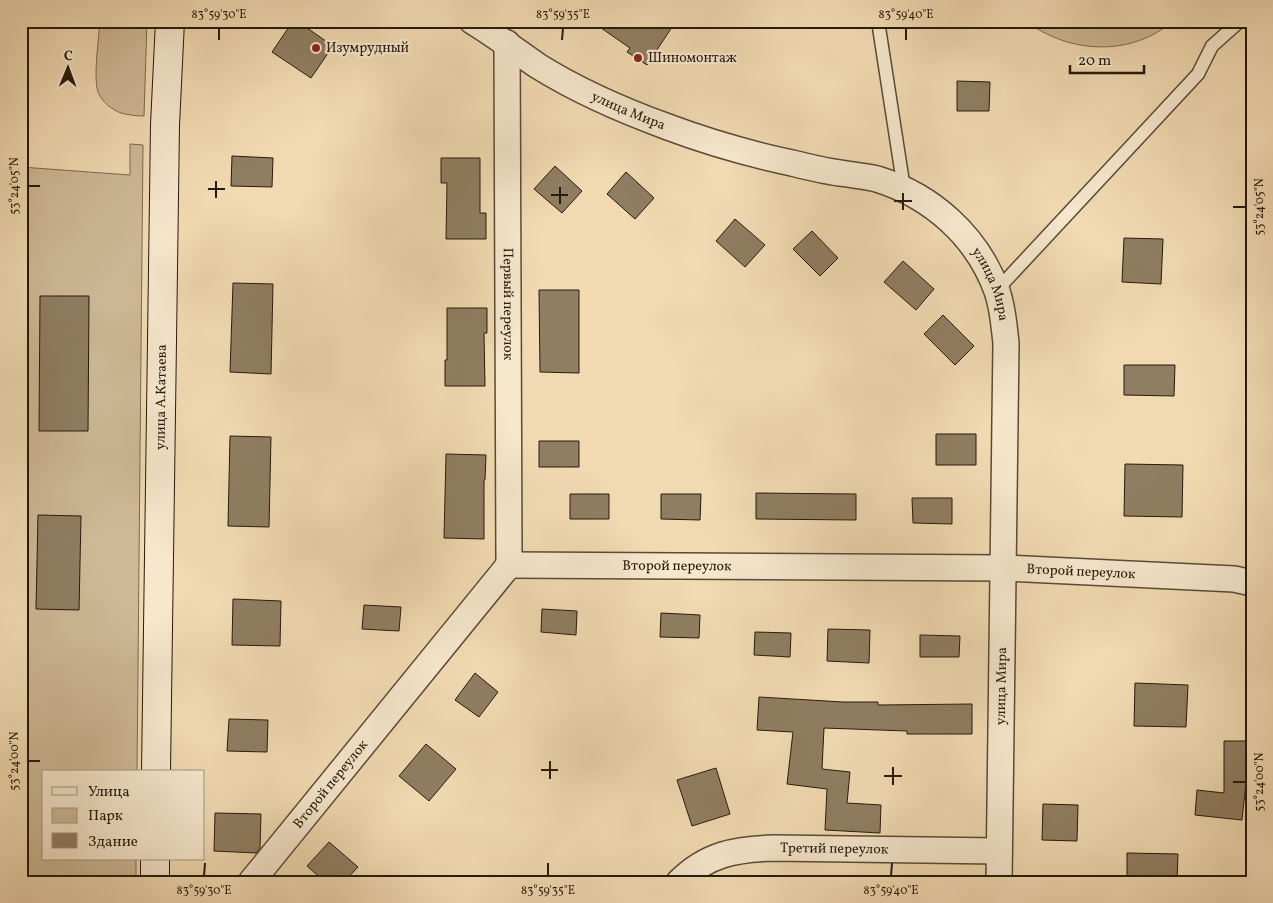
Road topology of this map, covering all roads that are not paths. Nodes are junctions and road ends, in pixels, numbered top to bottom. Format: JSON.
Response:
{"nodes":[{"id":1,"x":170,"y":21,"type":"edge"},
{"id":2,"x":472,"y":21,"type":"edge"},
{"id":3,"x":878,"y":21,"type":"edge"},
{"id":4,"x":1240,"y":21,"type":"edge"},
{"id":5,"x":507,"y":43,"type":"junction"},
{"id":6,"x":904,"y":189,"type":"junction"},
{"id":7,"x":996,"y":291,"type":"junction"},
{"id":8,"x":509,"y":565,"type":"junction"},
{"id":9,"x":1004,"y":568,"type":"junction"},
{"id":10,"x":1252,"y":583,"type":"edge"},
{"id":11,"x":156,"y":770,"type":"edge"},
{"id":12,"x":999,"y":851,"type":"junction"},
{"id":13,"x":155,"y":860,"type":"edge"},
{"id":14,"x":155,"y":882,"type":"edge"},
{"id":15,"x":251,"y":882,"type":"edge"},
{"id":16,"x":679,"y":882,"type":"edge"},
{"id":17,"x":999,"y":882,"type":"edge"}],
"edges":[{"from":1,"to":11,"type":"street","name":"улица А.Катаева"},
{"from":2,"to":5,"type":"street","name":"улица Мира"},
{"from":3,"to":6,"type":"lane"},
{"from":4,"to":7,"type":"lane"},
{"from":5,"to":6,"type":"street","name":"улица Мира"},
{"from":5,"to":8,"type":"street","name":"Первый переулок"},
{"from":6,"to":7,"type":"street","name":"улица Мира"},
{"from":7,"to":9,"type":"street","name":"улица Мира"},
{"from":8,"to":9,"type":"street","name":"Второй переулок"},
{"from":8,"to":15,"type":"street","name":"Второй переулок"},
{"from":9,"to":10,"type":"street","name":"Второй переулок"},
{"from":9,"to":12,"type":"street","name":"улица Мира"},
{"from":12,"to":16,"type":"street","name":"Третий переулок"},
{"from":12,"to":17,"type":"street","name":"улица Мира"},
{"from":13,"to":14,"type":"street"}]}
